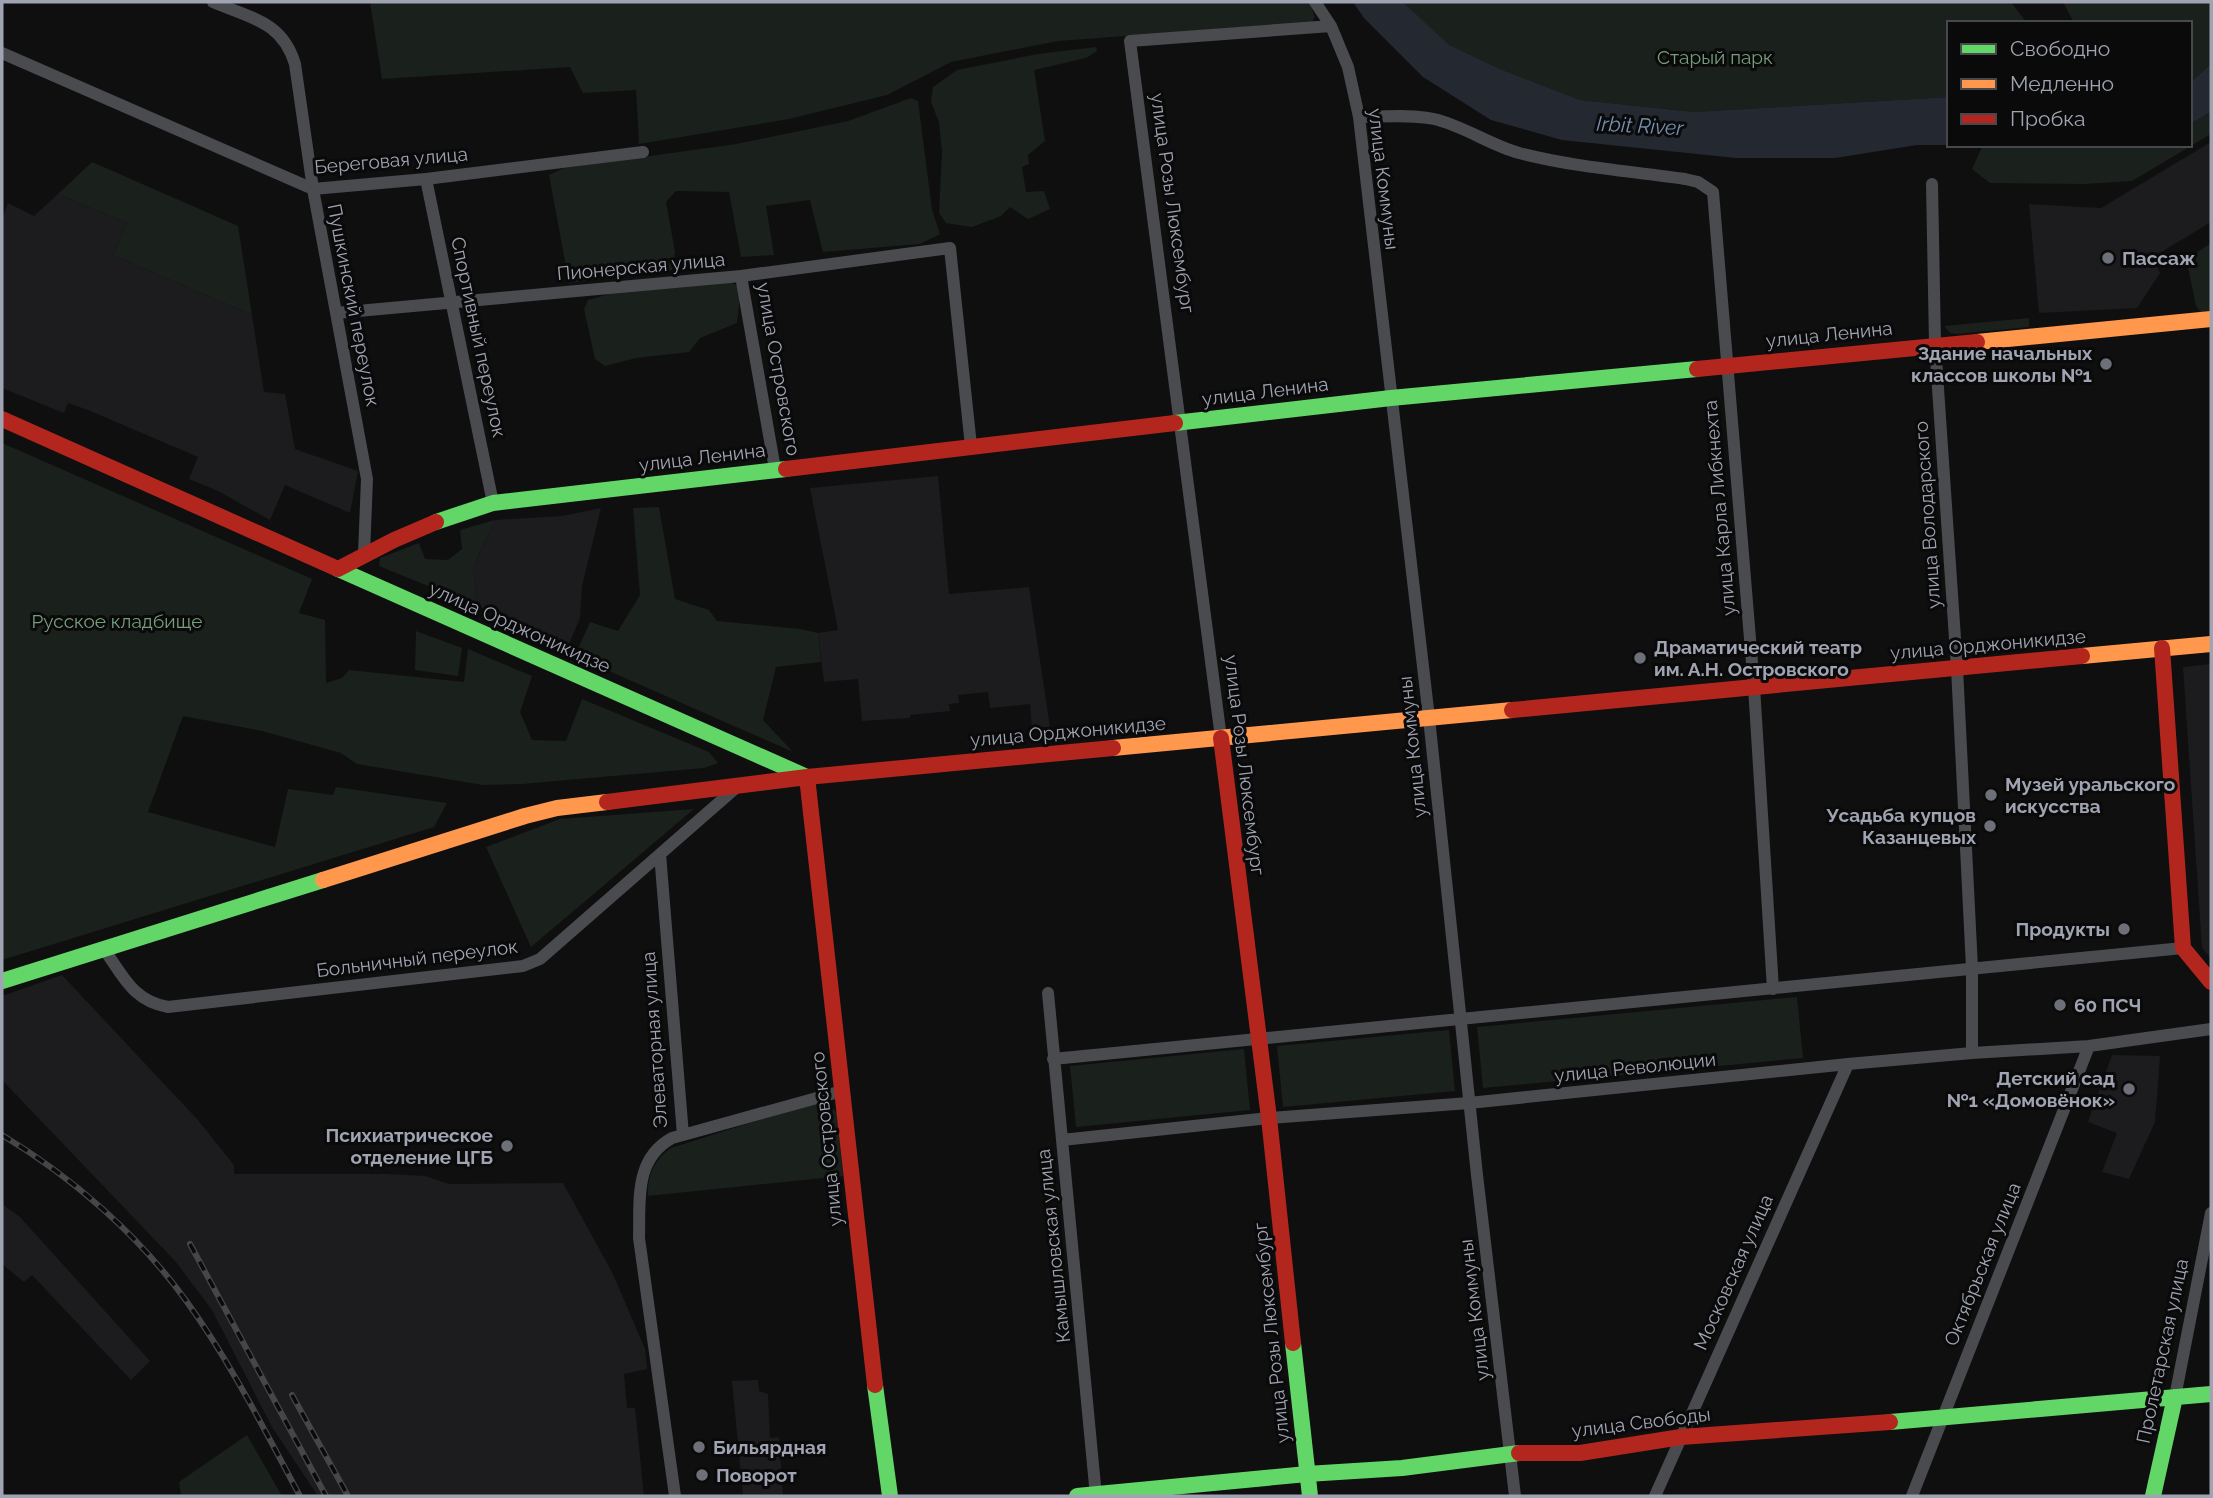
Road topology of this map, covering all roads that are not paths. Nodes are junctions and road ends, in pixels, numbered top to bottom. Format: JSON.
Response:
{"nodes":[{"id":1,"x":213,"y":2,"type":"edge"},
{"id":2,"x":1315,"y":2,"type":"edge"},
{"id":3,"x":1331,"y":26,"type":"junction"},
{"id":4,"x":2,"y":53,"type":"edge"},
{"id":5,"x":1359,"y":117,"type":"junction"},
{"id":6,"x":643,"y":152,"type":"dead end"},
{"id":7,"x":426,"y":179,"type":"junction"},
{"id":8,"x":1932,"y":184,"type":"dead end"},
{"id":9,"x":313,"y":189,"type":"junction"},
{"id":10,"x":741,"y":276,"type":"junction"},
{"id":11,"x":452,"y":303,"type":"junction"},
{"id":12,"x":336,"y":313,"type":"junction"},
{"id":13,"x":2211,"y":319,"type":"edge"},
{"id":14,"x":1935,"y":344,"type":"junction"},
{"id":15,"x":1727,"y":366,"type":"junction"},
{"id":16,"x":1391,"y":398,"type":"junction"},
{"id":17,"x":2,"y":419,"type":"edge"},
{"id":18,"x":1181,"y":422,"type":"junction"},
{"id":19,"x":971,"y":446,"type":"junction"},
{"id":20,"x":775,"y":470,"type":"junction"},
{"id":21,"x":493,"y":503,"type":"junction"},
{"id":22,"x":364,"y":554,"type":"junction"},
{"id":23,"x":338,"y":569,"type":"junction"},
{"id":24,"x":2211,"y":644,"type":"edge"},
{"id":25,"x":2162,"y":648,"type":"junction"},
{"id":26,"x":1957,"y":668,"type":"junction"},
{"id":27,"x":1754,"y":687,"type":"junction"},
{"id":28,"x":1429,"y":718,"type":"junction"},
{"id":29,"x":1221,"y":738,"type":"junction"},
{"id":30,"x":807,"y":777,"type":"junction"},
{"id":31,"x":738,"y":786,"type":"junction"},
{"id":32,"x":660,"y":854,"type":"junction"},
{"id":33,"x":2183,"y":948,"type":"junction"},
{"id":34,"x":104,"y":949,"type":"junction"},
{"id":35,"x":1972,"y":968,"type":"junction"},
{"id":36,"x":2,"y":981,"type":"edge"},
{"id":37,"x":2211,"y":982,"type":"edge"},
{"id":38,"x":1773,"y":989,"type":"junction"},
{"id":39,"x":1048,"y":993,"type":"dead end"},
{"id":40,"x":1462,"y":1018,"type":"junction"},
{"id":41,"x":2211,"y":1029,"type":"edge"},
{"id":42,"x":1258,"y":1039,"type":"junction"},
{"id":43,"x":2089,"y":1045,"type":"junction"},
{"id":44,"x":1972,"y":1053,"type":"junction"},
{"id":45,"x":1053,"y":1059,"type":"junction"},
{"id":46,"x":1848,"y":1064,"type":"junction"},
{"id":47,"x":842,"y":1091,"type":"junction"},
{"id":48,"x":1469,"y":1103,"type":"junction"},
{"id":49,"x":1269,"y":1118,"type":"junction"},
{"id":50,"x":683,"y":1135,"type":"junction"},
{"id":51,"x":1062,"y":1140,"type":"junction"},
{"id":52,"x":2211,"y":1213,"type":"edge"},
{"id":53,"x":2211,"y":1394,"type":"edge"},
{"id":54,"x":2175,"y":1397,"type":"junction"},
{"id":55,"x":1942,"y":1418,"type":"junction"},
{"id":56,"x":1681,"y":1437,"type":"junction"},
{"id":57,"x":1511,"y":1453,"type":"junction"},
{"id":58,"x":1307,"y":1474,"type":"junction"},
{"id":59,"x":1096,"y":1495,"type":"edge"},
{"id":60,"x":675,"y":1496,"type":"edge"},
{"id":61,"x":890,"y":1496,"type":"edge"},
{"id":62,"x":1077,"y":1496,"type":"edge"},
{"id":63,"x":1310,"y":1496,"type":"edge"},
{"id":64,"x":1515,"y":1496,"type":"edge"},
{"id":65,"x":1655,"y":1496,"type":"edge"},
{"id":66,"x":1912,"y":1496,"type":"edge"},
{"id":67,"x":2153,"y":1496,"type":"edge"}],
"edges":[{"from":1,"to":9,"type":"street","name":"Пушкинский переулок"},
{"from":2,"to":3,"type":"street","name":"улица Коммуны"},
{"from":3,"to":5,"type":"street","name":"улица Коммуны"},
{"from":3,"to":18,"type":"street","name":"улица Розы Люксембург"},
{"from":4,"to":9,"type":"street","name":"Береговая улица"},
{"from":5,"to":15,"type":"street","name":"улица Карла Либкнехта"},
{"from":5,"to":16,"type":"street","name":"улица Коммуны"},
{"from":6,"to":7,"type":"street","name":"Береговая улица"},
{"from":7,"to":9,"type":"street","name":"Береговая улица"},
{"from":7,"to":11,"type":"street","name":"Спортивный переулок"},
{"from":8,"to":14,"type":"street","name":"улица Володарского"},
{"from":9,"to":12,"type":"street","name":"Пушкинский переулок"},
{"from":10,"to":11,"type":"street","name":"Пионерская улица"},
{"from":10,"to":19,"type":"street","name":"Пионерская улица"},
{"from":10,"to":20,"type":"street","name":"улица Островского"},
{"from":11,"to":12,"type":"street","name":"Пионерская улица"},
{"from":11,"to":21,"type":"street","name":"Спортивный переулок"},
{"from":12,"to":22,"type":"street","name":"Пушкинский переулок"},
{"from":13,"to":14,"type":"main road","name":"улица Ленина"},
{"from":14,"to":15,"type":"main road","name":"улица Ленина"},
{"from":14,"to":26,"type":"street","name":"улица Володарского"},
{"from":15,"to":16,"type":"main road","name":"улица Ленина"},
{"from":15,"to":27,"type":"street","name":"улица Карла Либкнехта"},
{"from":16,"to":18,"type":"main road","name":"улица Ленина"},
{"from":16,"to":28,"type":"street","name":"улица Коммуны"},
{"from":17,"to":23,"type":"main road","name":"улица Орджоникидзе"},
{"from":18,"to":19,"type":"main road","name":"улица Ленина"},
{"from":18,"to":29,"type":"street","name":"улица Розы Люксембург"},
{"from":19,"to":20,"type":"main road","name":"улица Ленина"},
{"from":20,"to":21,"type":"main road","name":"улица Ленина"},
{"from":21,"to":22,"type":"main road","name":"улица Ленина"},
{"from":22,"to":23,"type":"main road","name":"улица Ленина"},
{"from":23,"to":30,"type":"main road","name":"улица Орджоникидзе"},
{"from":24,"to":25,"type":"main road","name":"улица Орджоникидзе"},
{"from":25,"to":26,"type":"main road","name":"улица Орджоникидзе"},
{"from":25,"to":33,"type":"main road"},
{"from":26,"to":27,"type":"main road","name":"улица Орджоникидзе"},
{"from":26,"to":35,"type":"street","name":"улица Володарского"},
{"from":27,"to":28,"type":"main road","name":"улица Орджоникидзе"},
{"from":27,"to":38,"type":"street","name":"улица Карла Либкнехта"},
{"from":28,"to":29,"type":"main road","name":"улица Орджоникидзе"},
{"from":28,"to":40,"type":"street","name":"улица Коммуны"},
{"from":29,"to":30,"type":"main road","name":"улица Орджоникидзе"},
{"from":29,"to":42,"type":"main road","name":"улица Розы Люксембург"},
{"from":30,"to":31,"type":"main road"},
{"from":30,"to":47,"type":"main road","name":"улица Островского"},
{"from":31,"to":32,"type":"street","name":"Больничный переулок"},
{"from":31,"to":34,"type":"main road"},
{"from":32,"to":34,"type":"street","name":"Больничный переулок"},
{"from":32,"to":50,"type":"street","name":"Элеваторная улица"},
{"from":33,"to":35,"type":"street"},
{"from":33,"to":37,"type":"main road"},
{"from":34,"to":36,"type":"main road"},
{"from":35,"to":38,"type":"street"},
{"from":35,"to":44,"type":"street","name":"улица Володарского"},
{"from":38,"to":40,"type":"street"},
{"from":39,"to":45,"type":"street","name":"Камышловская улица"},
{"from":40,"to":42,"type":"street"},
{"from":40,"to":48,"type":"street","name":"улица Коммуны"},
{"from":41,"to":43,"type":"street","name":"улица Революции"},
{"from":42,"to":45,"type":"street"},
{"from":42,"to":49,"type":"main road","name":"улица Розы Люксембург"},
{"from":43,"to":44,"type":"street","name":"улица Революции"},
{"from":43,"to":55,"type":"street","name":"Октябрьская улица"},
{"from":44,"to":46,"type":"street","name":"улица Революции"},
{"from":45,"to":51,"type":"street","name":"Камышловская улица"},
{"from":46,"to":48,"type":"street","name":"улица Революции"},
{"from":46,"to":56,"type":"street","name":"Московская улица"},
{"from":47,"to":50,"type":"street"},
{"from":47,"to":61,"type":"main road","name":"улица Островского"},
{"from":48,"to":49,"type":"street","name":"улица Революции"},
{"from":48,"to":57,"type":"street","name":"улица Коммуны"},
{"from":49,"to":51,"type":"street","name":"улица Революции"},
{"from":49,"to":58,"type":"main road","name":"улица Розы Люксембург"},
{"from":50,"to":60,"type":"street","name":"Элеваторная улица"},
{"from":51,"to":59,"type":"street","name":"Камышловская улица"},
{"from":52,"to":54,"type":"street","name":"Пролетарская улица"},
{"from":53,"to":54,"type":"main road","name":"улица Свободы"},
{"from":54,"to":55,"type":"main road","name":"улица Свободы"},
{"from":54,"to":67,"type":"main road","name":"Пролетарская улица"},
{"from":55,"to":56,"type":"main road","name":"улица Свободы"},
{"from":55,"to":66,"type":"street","name":"Октябрьская улица"},
{"from":56,"to":57,"type":"main road","name":"улица Свободы"},
{"from":56,"to":65,"type":"street","name":"Московская улица"},
{"from":57,"to":58,"type":"main road","name":"улица Свободы"},
{"from":57,"to":64,"type":"street","name":"улица Коммуны"},
{"from":58,"to":59,"type":"main road","name":"улица Свободы"},
{"from":58,"to":63,"type":"main road","name":"улица Розы Люксембург"},
{"from":59,"to":62,"type":"main road","name":"улица Свободы"}]}
